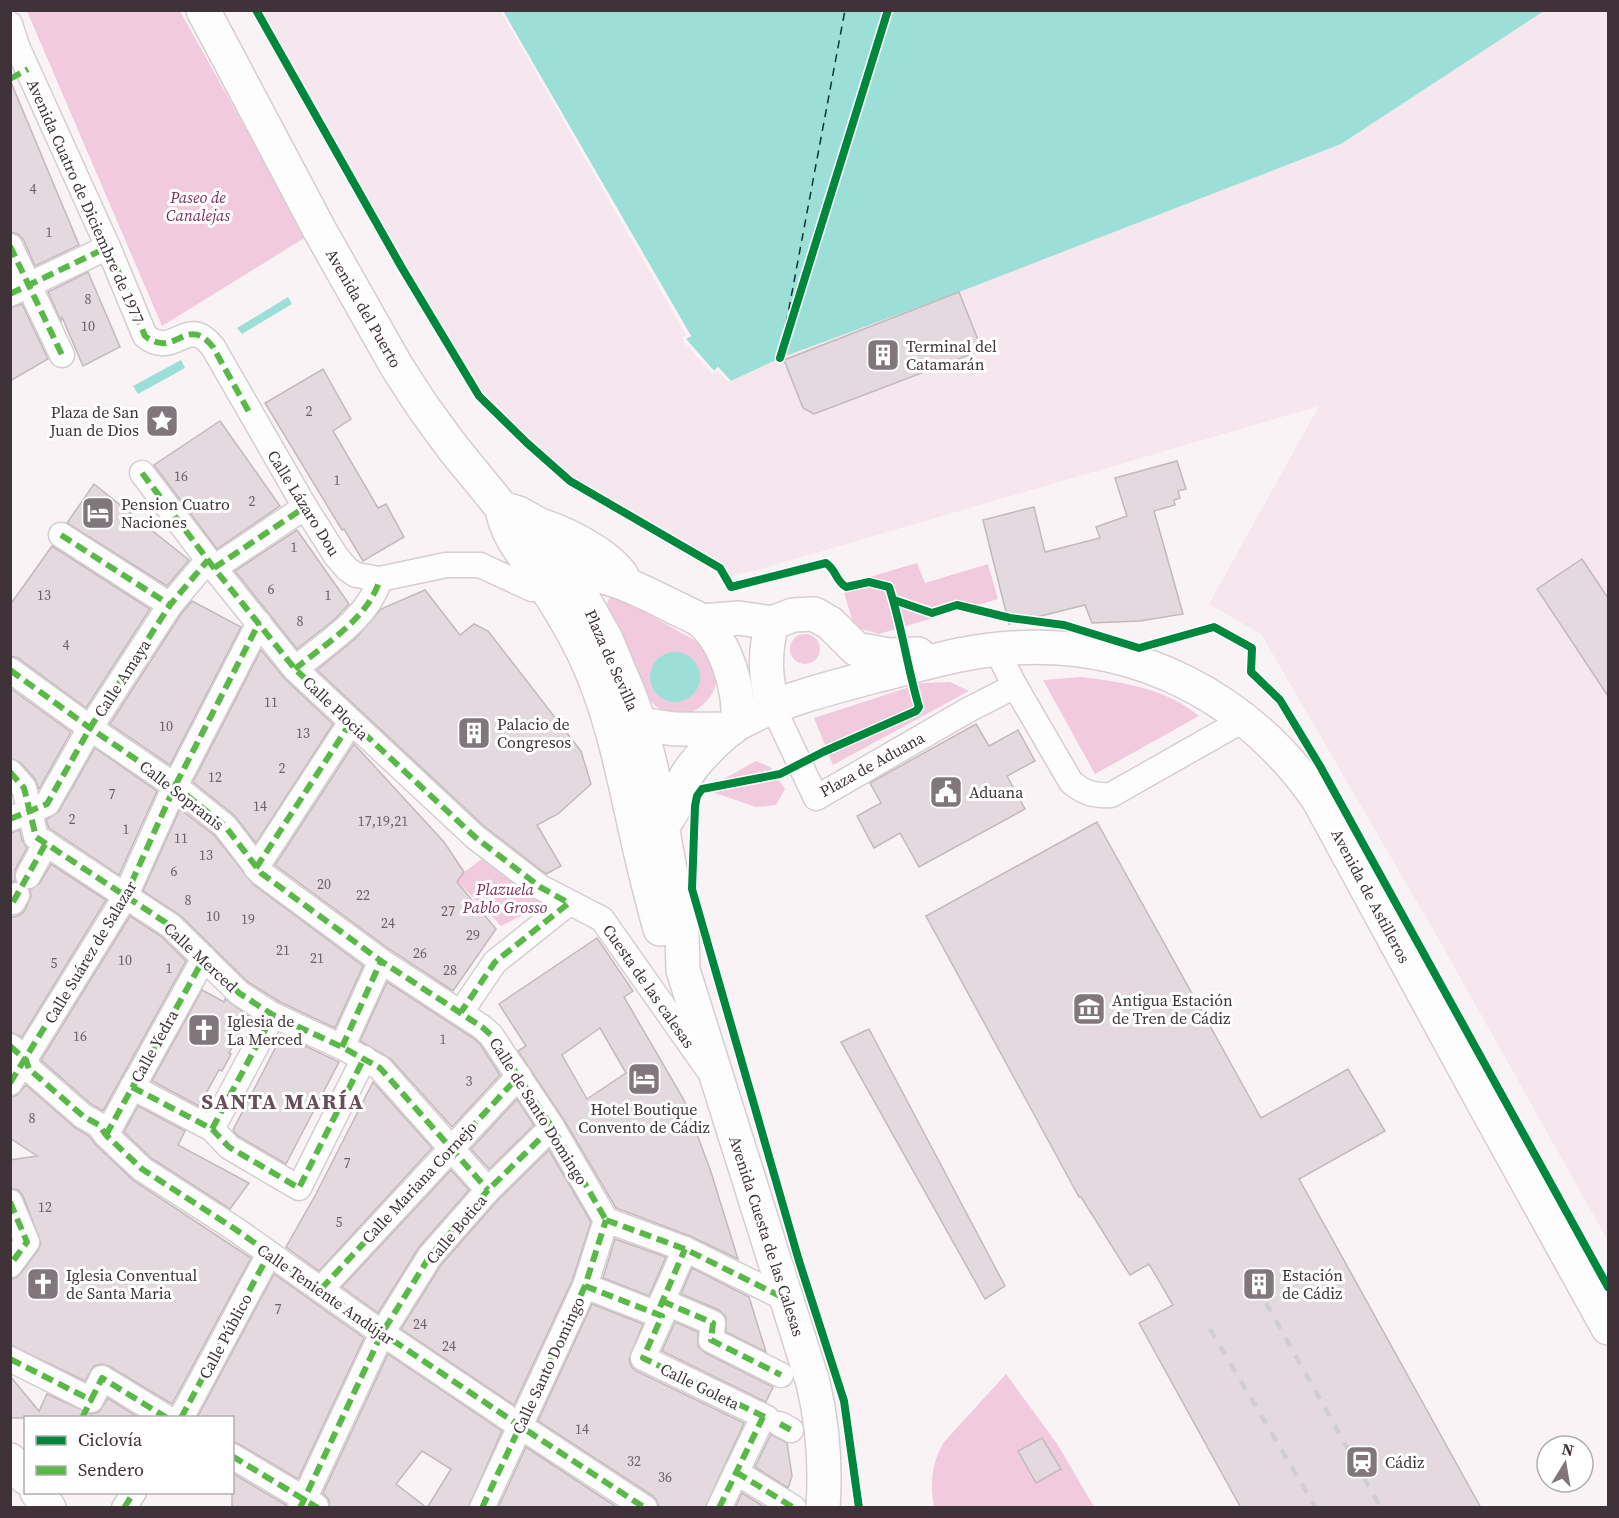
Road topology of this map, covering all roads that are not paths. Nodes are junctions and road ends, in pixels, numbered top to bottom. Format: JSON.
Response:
{"nodes":[{"id":1,"x":203,"y":10,"type":"edge"},
{"id":2,"x":10,"y":24,"type":"edge"},
{"id":3,"x":19,"y":74,"type":"edge"},
{"id":4,"x":10,"y":246,"type":"edge"},
{"id":5,"x":108,"y":247,"type":"junction"},
{"id":6,"x":20,"y":290,"type":"edge"},
{"id":7,"x":62,"y":355,"type":"dead end"},
{"id":8,"x":249,"y":412,"type":"joint"},
{"id":9,"x":142,"y":473,"type":"dead end"},
{"id":10,"x":305,"y":507,"type":"junction"},
{"id":11,"x":502,"y":508,"type":"junction"},
{"id":12,"x":536,"y":523,"type":"junction"},
{"id":13,"x":61,"y":534,"type":"dead end"},
{"id":14,"x":211,"y":564,"type":"junction"},
{"id":15,"x":556,"y":577,"type":"junction"},
{"id":16,"x":380,"y":579,"type":"junction"},
{"id":17,"x":628,"y":584,"type":"junction"},
{"id":18,"x":170,"y":605,"type":"junction"},
{"id":19,"x":701,"y":621,"type":"junction"},
{"id":20,"x":259,"y":623,"type":"junction"},
{"id":21,"x":772,"y":623,"type":"junction"},
{"id":22,"x":842,"y":636,"type":"junction"},
{"id":23,"x":992,"y":650,"type":"junction"},
{"id":24,"x":585,"y":656,"type":"junction"},
{"id":25,"x":295,"y":669,"type":"junction"},
{"id":26,"x":10,"y":670,"type":"edge"},
{"id":27,"x":1015,"y":686,"type":"junction"},
{"id":28,"x":821,"y":691,"type":"junction"},
{"id":29,"x":773,"y":707,"type":"junction"},
{"id":30,"x":1245,"y":719,"type":"junction"},
{"id":31,"x":351,"y":722,"type":"junction"},
{"id":32,"x":640,"y":724,"type":"junction"},
{"id":33,"x":734,"y":726,"type":"junction"},
{"id":34,"x":90,"y":728,"type":"junction"},
{"id":35,"x":175,"y":786,"type":"junction"},
{"id":36,"x":24,"y":799,"type":"edge"},
{"id":37,"x":663,"y":827,"type":"junction"},
{"id":38,"x":41,"y":840,"type":"junction"},
{"id":39,"x":256,"y":868,"type":"junction"},
{"id":40,"x":19,"y":891,"type":"dead end"},
{"id":41,"x":125,"y":897,"type":"junction"},
{"id":42,"x":569,"y":903,"type":"junction"},
{"id":43,"x":204,"y":958,"type":"junction"},
{"id":44,"x":381,"y":961,"type":"junction"},
{"id":45,"x":683,"y":970,"type":"junction"},
{"id":46,"x":461,"y":1012,"type":"junction"},
{"id":47,"x":273,"y":1015,"type":"junction"},
{"id":48,"x":342,"y":1047,"type":"junction"},
{"id":49,"x":18,"y":1053,"type":"edge"},
{"id":50,"x":364,"y":1058,"type":"junction"},
{"id":51,"x":519,"y":1076,"type":"junction"},
{"id":52,"x":717,"y":1082,"type":"junction"},
{"id":53,"x":10,"y":1083,"type":"edge"},
{"id":54,"x":132,"y":1086,"type":"junction"},
{"id":55,"x":552,"y":1127,"type":"junction"},
{"id":56,"x":212,"y":1129,"type":"junction"},
{"id":57,"x":106,"y":1135,"type":"junction"},
{"id":58,"x":450,"y":1148,"type":"junction"},
{"id":59,"x":488,"y":1190,"type":"junction"},
{"id":60,"x":10,"y":1202,"type":"edge"},
{"id":61,"x":606,"y":1220,"type":"junction"},
{"id":62,"x":685,"y":1249,"type":"junction"},
{"id":63,"x":268,"y":1254,"type":"junction"},
{"id":64,"x":10,"y":1265,"type":"edge"},
{"id":65,"x":585,"y":1286,"type":"junction"},
{"id":66,"x":321,"y":1289,"type":"junction"},
{"id":67,"x":788,"y":1300,"type":"junction"},
{"id":68,"x":660,"y":1311,"type":"junction"},
{"id":69,"x":1608,"y":1328,"type":"edge"},
{"id":70,"x":382,"y":1333,"type":"junction"},
{"id":71,"x":10,"y":1359,"type":"edge"},
{"id":72,"x":781,"y":1375,"type":"dead end"},
{"id":73,"x":87,"y":1409,"type":"edge"},
{"id":74,"x":164,"y":1416,"type":"edge"},
{"id":75,"x":182,"y":1416,"type":"edge"},
{"id":76,"x":520,"y":1426,"type":"junction"},
{"id":77,"x":234,"y":1457,"type":"edge"},
{"id":78,"x":10,"y":1460,"type":"edge"},
{"id":79,"x":736,"y":1472,"type":"junction"},
{"id":80,"x":24,"y":1476,"type":"edge"},
{"id":81,"x":39,"y":1494,"type":"edge"},
{"id":82,"x":133,"y":1494,"type":"edge"},
{"id":83,"x":308,"y":1505,"type":"edge"},
{"id":84,"x":50,"y":1508,"type":"edge"},
{"id":85,"x":124,"y":1508,"type":"edge"},
{"id":86,"x":482,"y":1508,"type":"edge"},
{"id":87,"x":645,"y":1508,"type":"edge"},
{"id":88,"x":719,"y":1508,"type":"edge"},
{"id":89,"x":794,"y":1508,"type":"edge"},
{"id":90,"x":823,"y":1508,"type":"edge"}],
"edges":[{"from":1,"to":11,"type":"main road","name":"Avenida del Puerto"},
{"from":2,"to":3,"type":"street","name":"Avenida Cuatro de Diciembre de 1977"},
{"from":3,"to":5,"type":"street","name":"Avenida Cuatro de Diciembre de 1977"},
{"from":4,"to":6,"type":"street"},
{"from":5,"to":6,"type":"street"},
{"from":5,"to":8,"type":"street","name":"Avenida Cuatro de Diciembre de 1977"},
{"from":6,"to":7,"type":"street"},
{"from":8,"to":10,"type":"street","name":"Calle Lázaro Dou"},
{"from":9,"to":14,"type":"street","name":"Calle Plocia"},
{"from":10,"to":14,"type":"street","name":"Calle Amaya"},
{"from":10,"to":16,"type":"street","name":"Calle Lázaro Dou"},
{"from":11,"to":12,"type":"main road","name":"Avenida del Puerto"},
{"from":11,"to":15,"type":"main road","name":"Avenida Cuesta de las Calesas"},
{"from":12,"to":15,"type":"main road"},
{"from":12,"to":17,"type":"main road"},
{"from":13,"to":18,"type":"street"},
{"from":14,"to":18,"type":"street","name":"Calle Amaya"},
{"from":14,"to":20,"type":"street","name":"Calle Plocia"},
{"from":15,"to":16,"type":"street","name":"Calle Lázaro Dou"},
{"from":15,"to":17,"type":"main road"},
{"from":15,"to":24,"type":"main road","name":"Avenida Cuesta de las Calesas"},
{"from":15,"to":32,"type":"main road","name":"Plaza de Sevilla"},
{"from":16,"to":25,"type":"street"},
{"from":17,"to":19,"type":"main road"},
{"from":18,"to":34,"type":"street","name":"Calle Amaya"},
{"from":19,"to":21,"type":"main road"},
{"from":19,"to":33,"type":"main road"},
{"from":20,"to":25,"type":"street","name":"Calle Plocia"},
{"from":20,"to":35,"type":"street","name":"Calle Suárez de Salazar"},
{"from":21,"to":22,"type":"main road"},
{"from":21,"to":29,"type":"main road"},
{"from":22,"to":23,"type":"main road"},
{"from":22,"to":28,"type":"main road"},
{"from":23,"to":27,"type":"street"},
{"from":23,"to":28,"type":"main road","name":"Plaza de Sevilla"},
{"from":23,"to":30,"type":"main road","name":"Avenida de Astilleros"},
{"from":24,"to":32,"type":"main road","name":"Avenida Cuesta de las Calesas"},
{"from":24,"to":45,"type":"main road","name":"Avenida Cuesta de las Calesas"},
{"from":25,"to":31,"type":"street","name":"Calle Plocia"},
{"from":26,"to":34,"type":"street","name":"Calle Sopranis"},
{"from":27,"to":29,"type":"street","name":"Plaza de Aduana"},
{"from":27,"to":30,"type":"street"},
{"from":28,"to":29,"type":"main road","name":"Plaza de Sevilla"},
{"from":29,"to":33,"type":"main road","name":"Plaza de Sevilla"},
{"from":30,"to":69,"type":"main road","name":"Avenida de Astilleros"},
{"from":31,"to":39,"type":"street"},
{"from":31,"to":42,"type":"street","name":"Calle Plocia"},
{"from":32,"to":33,"type":"main road","name":"Plaza de Sevilla"},
{"from":32,"to":37,"type":"main road","name":"Avenida Cuesta de las Calesas"},
{"from":33,"to":37,"type":"main road","name":"Plaza de Sevilla"},
{"from":34,"to":35,"type":"street","name":"Calle Sopranis"},
{"from":34,"to":36,"type":"street","name":"Calle Amaya"},
{"from":35,"to":39,"type":"street","name":"Calle Sopranis"},
{"from":35,"to":41,"type":"street","name":"Calle Suárez de Salazar"},
{"from":36,"to":38,"type":"street"},
{"from":37,"to":45,"type":"main road","name":"Avenida Cuesta de las Calesas"},
{"from":38,"to":40,"type":"street"},
{"from":38,"to":41,"type":"street","name":"Calle Merced"},
{"from":39,"to":44,"type":"street","name":"Calle Sopranis"},
{"from":41,"to":43,"type":"street","name":"Calle Merced"},
{"from":41,"to":49,"type":"street","name":"Calle Suárez de Salazar"},
{"from":42,"to":46,"type":"street"},
{"from":42,"to":52,"type":"street","name":"Cuesta de las calesas"},
{"from":43,"to":47,"type":"street","name":"Calle Merced"},
{"from":43,"to":54,"type":"street","name":"Calle Yedra"},
{"from":44,"to":46,"type":"street","name":"Calle Sopranis"},
{"from":44,"to":48,"type":"street"},
{"from":45,"to":52,"type":"main road","name":"Avenida Cuesta de las Calesas"},
{"from":46,"to":51,"type":"street","name":"Calle de Santo Domingo"},
{"from":47,"to":48,"type":"street","name":"Calle Merced"},
{"from":47,"to":56,"type":"street"},
{"from":48,"to":50,"type":"street","name":"Calle Merced"},
{"from":49,"to":53,"type":"street","name":"Calle Suárez de Salazar"},
{"from":49,"to":57,"type":"street","name":"Calle Teniente Andújar"},
{"from":50,"to":56,"type":"street"},
{"from":50,"to":58,"type":"street"},
{"from":51,"to":55,"type":"street","name":"Calle de Santo Domingo"},
{"from":51,"to":58,"type":"street","name":"Calle Mariana Cornejo"},
{"from":52,"to":67,"type":"main road","name":"Avenida Cuesta de las Calesas"},
{"from":54,"to":56,"type":"street"},
{"from":54,"to":57,"type":"street","name":"Calle Yedra"},
{"from":55,"to":59,"type":"street","name":"Calle Botica"},
{"from":55,"to":61,"type":"street","name":"Calle de Santo Domingo"},
{"from":57,"to":63,"type":"street","name":"Calle Teniente Andújar"},
{"from":58,"to":59,"type":"street"},
{"from":58,"to":66,"type":"street","name":"Calle Mariana Cornejo"},
{"from":59,"to":70,"type":"street","name":"Calle Botica"},
{"from":60,"to":64,"type":"street"},
{"from":61,"to":62,"type":"street"},
{"from":61,"to":65,"type":"street","name":"Calle Santo Domingo"},
{"from":62,"to":67,"type":"street"},
{"from":62,"to":68,"type":"street"},
{"from":63,"to":66,"type":"street","name":"Calle Teniente Andújar"},
{"from":63,"to":75,"type":"street","name":"Calle Público"},
{"from":65,"to":68,"type":"street"},
{"from":65,"to":76,"type":"street","name":"Calle Santo Domingo"},
{"from":66,"to":70,"type":"street","name":"Calle Teniente Andújar"},
{"from":67,"to":90,"type":"main road","name":"Avenida Cuesta de las Calesas"},
{"from":68,"to":72,"type":"street"},
{"from":68,"to":79,"type":"street","name":"Calle Goleta"},
{"from":70,"to":76,"type":"street","name":"Calle Teniente Andújar"},
{"from":70,"to":83,"type":"street","name":"Calle Botica"},
{"from":71,"to":73,"type":"street"},
{"from":73,"to":74,"type":"street"},
{"from":76,"to":86,"type":"street","name":"Calle Santo Domingo"},
{"from":76,"to":87,"type":"street","name":"Calle Teniente Andújar"},
{"from":77,"to":83,"type":"street"},
{"from":78,"to":80,"type":"main road"},
{"from":79,"to":88,"type":"street"},
{"from":79,"to":89,"type":"street"},
{"from":81,"to":84,"type":"main road"},
{"from":82,"to":85,"type":"street"}]}
